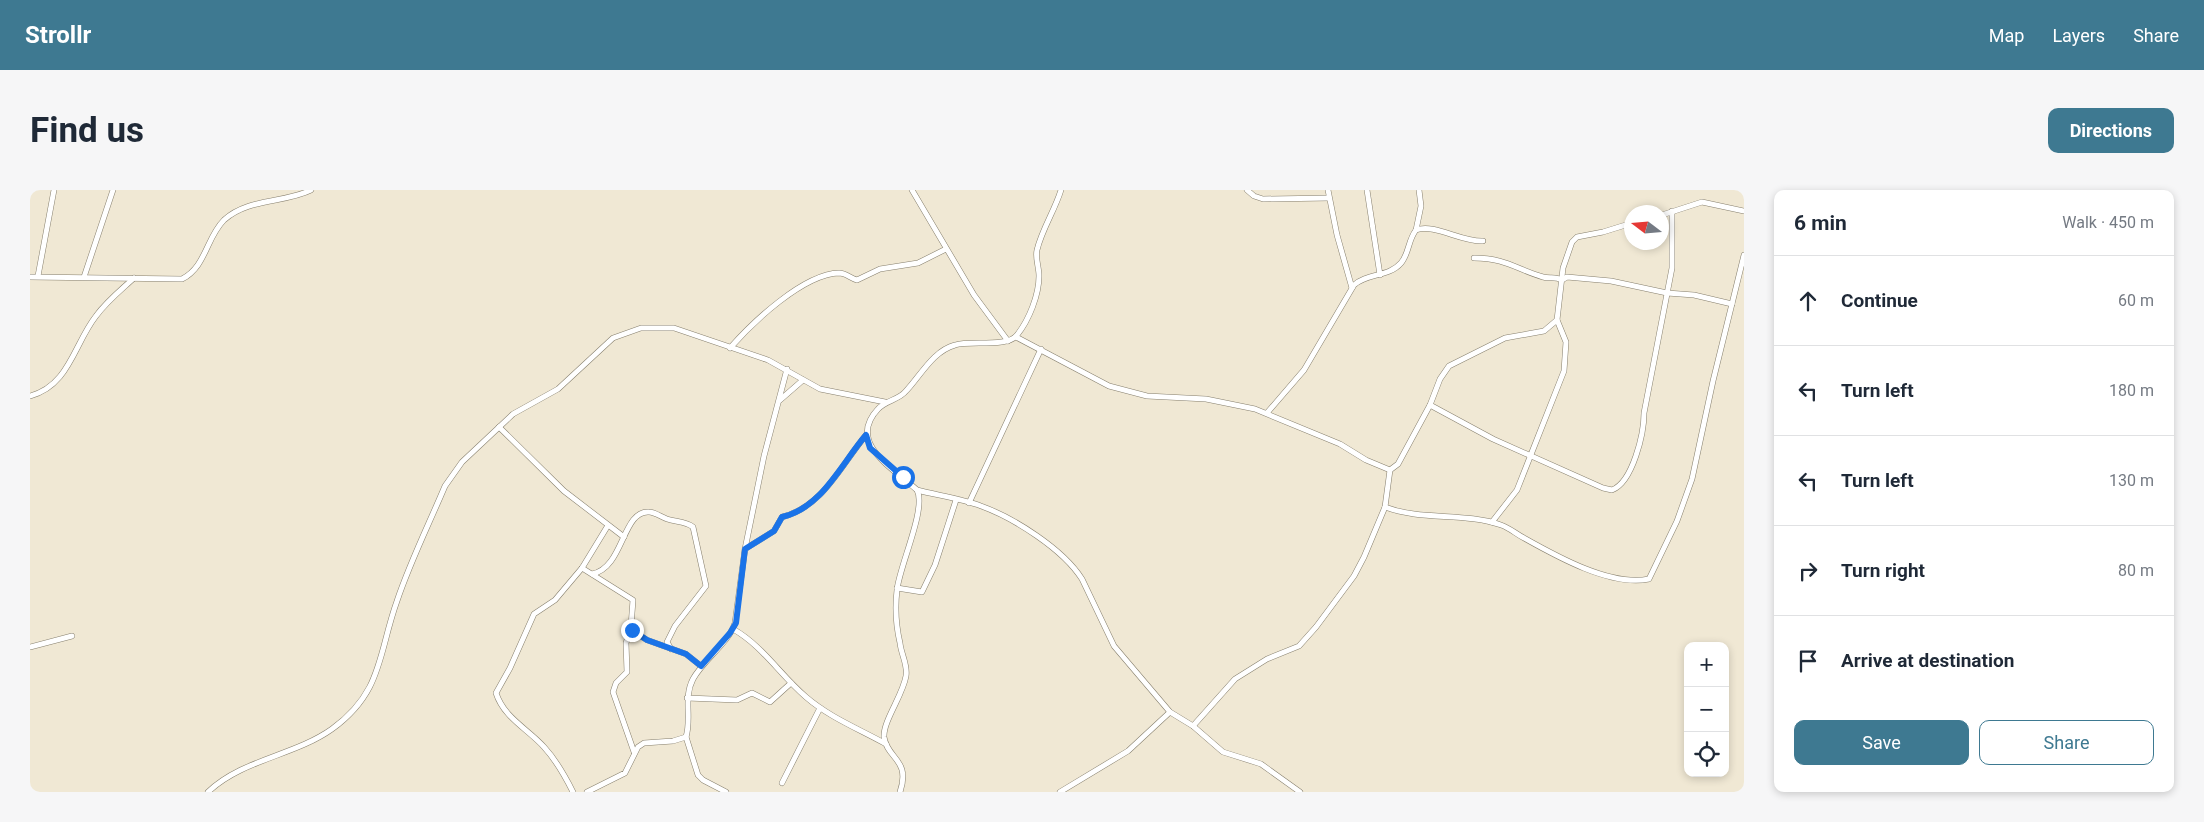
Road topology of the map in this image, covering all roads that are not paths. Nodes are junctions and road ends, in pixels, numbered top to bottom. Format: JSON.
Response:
{"nodes":[{"id":1,"x":54,"y":190,"type":"edge"},
{"id":2,"x":113,"y":190,"type":"edge"},
{"id":3,"x":311,"y":190,"type":"edge"},
{"id":4,"x":912,"y":190,"type":"edge"},
{"id":5,"x":1061,"y":190,"type":"edge"},
{"id":6,"x":1247,"y":190,"type":"edge"},
{"id":7,"x":1328,"y":190,"type":"edge"},
{"id":8,"x":1367,"y":190,"type":"edge"},
{"id":9,"x":1419,"y":190,"type":"edge"},
{"id":10,"x":1329,"y":198,"type":"junction"},
{"id":11,"x":1744,"y":211,"type":"edge"},
{"id":12,"x":1672,"y":212,"type":"junction"},
{"id":13,"x":1669,"y":213,"type":"edge"},
{"id":14,"x":1624,"y":225,"type":"edge"},
{"id":15,"x":1416,"y":230,"type":"junction"},
{"id":16,"x":1482,"y":241,"type":"dead end"},
{"id":17,"x":946,"y":249,"type":"junction"},
{"id":18,"x":1744,"y":255,"type":"edge"},
{"id":19,"x":1474,"y":258,"type":"dead end"},
{"id":20,"x":1380,"y":274,"type":"junction"},
{"id":21,"x":38,"y":276,"type":"junction"},
{"id":22,"x":30,"y":277,"type":"edge"},
{"id":23,"x":84,"y":277,"type":"junction"},
{"id":24,"x":134,"y":277,"type":"junction"},
{"id":25,"x":1562,"y":280,"type":"junction"},
{"id":26,"x":1352,"y":288,"type":"junction"},
{"id":27,"x":1667,"y":293,"type":"junction"},
{"id":28,"x":1732,"y":304,"type":"junction"},
{"id":29,"x":1558,"y":320,"type":"junction"},
{"id":30,"x":1016,"y":337,"type":"junction"},
{"id":31,"x":1008,"y":341,"type":"junction"},
{"id":32,"x":730,"y":348,"type":"junction"},
{"id":33,"x":1041,"y":349,"type":"junction"},
{"id":34,"x":787,"y":369,"type":"junction"},
{"id":35,"x":804,"y":380,"type":"junction"},
{"id":36,"x":30,"y":396,"type":"edge"},
{"id":37,"x":780,"y":400,"type":"junction"},
{"id":38,"x":885,"y":402,"type":"junction"},
{"id":39,"x":1430,"y":405,"type":"junction"},
{"id":40,"x":1267,"y":413,"type":"junction"},
{"id":41,"x":500,"y":427,"type":"junction"},
{"id":42,"x":866,"y":435,"type":"junction"},
{"id":43,"x":1531,"y":455,"type":"junction"},
{"id":44,"x":1390,"y":470,"type":"junction"},
{"id":45,"x":917,"y":490,"type":"junction"},
{"id":46,"x":956,"y":500,"type":"junction"},
{"id":47,"x":969,"y":503,"type":"junction"},
{"id":48,"x":1385,"y":507,"type":"junction"},
{"id":49,"x":1492,"y":522,"type":"junction"},
{"id":50,"x":607,"y":527,"type":"junction"},
{"id":51,"x":624,"y":538,"type":"junction"},
{"id":52,"x":745,"y":549,"type":"junction"},
{"id":53,"x":582,"y":568,"type":"junction"},
{"id":54,"x":592,"y":574,"type":"junction"},
{"id":55,"x":897,"y":588,"type":"junction"},
{"id":56,"x":631,"y":628,"type":"junction"},
{"id":57,"x":733,"y":628,"type":"junction"},
{"id":58,"x":72,"y":636,"type":"dead end"},
{"id":59,"x":30,"y":647,"type":"edge"},
{"id":60,"x":671,"y":648,"type":"junction"},
{"id":61,"x":701,"y":666,"type":"junction"},
{"id":62,"x":791,"y":683,"type":"junction"},
{"id":63,"x":687,"y":698,"type":"junction"},
{"id":64,"x":820,"y":708,"type":"junction"},
{"id":65,"x":1170,"y":712,"type":"junction"},
{"id":66,"x":1193,"y":726,"type":"junction"},
{"id":67,"x":686,"y":737,"type":"junction"},
{"id":68,"x":886,"y":744,"type":"junction"},
{"id":69,"x":634,"y":753,"type":"junction"},
{"id":70,"x":782,"y":783,"type":"dead end"},
{"id":71,"x":208,"y":792,"type":"edge"},
{"id":72,"x":573,"y":792,"type":"edge"},
{"id":73,"x":588,"y":792,"type":"edge"},
{"id":74,"x":726,"y":792,"type":"edge"},
{"id":75,"x":900,"y":792,"type":"edge"},
{"id":76,"x":1060,"y":792,"type":"edge"},
{"id":77,"x":1300,"y":792,"type":"edge"}],
"edges":[{"from":1,"to":21,"type":"street"},
{"from":2,"to":23,"type":"street"},
{"from":3,"to":24,"type":"street"},
{"from":4,"to":17,"type":"street"},
{"from":5,"to":30,"type":"street"},
{"from":6,"to":10,"type":"street"},
{"from":7,"to":10,"type":"street"},
{"from":8,"to":20,"type":"street"},
{"from":9,"to":15,"type":"street"},
{"from":10,"to":26,"type":"street"},
{"from":11,"to":12,"type":"street"},
{"from":12,"to":13,"type":"street"},
{"from":12,"to":27,"type":"street"},
{"from":14,"to":25,"type":"street"},
{"from":15,"to":16,"type":"street"},
{"from":15,"to":20,"type":"street"},
{"from":17,"to":31,"type":"street"},
{"from":17,"to":32,"type":"street"},
{"from":18,"to":28,"type":"street"},
{"from":19,"to":25,"type":"street"},
{"from":20,"to":26,"type":"street"},
{"from":21,"to":22,"type":"street"},
{"from":21,"to":23,"type":"street"},
{"from":23,"to":24,"type":"street"},
{"from":24,"to":36,"type":"street"},
{"from":25,"to":27,"type":"street"},
{"from":25,"to":29,"type":"street"},
{"from":26,"to":40,"type":"street"},
{"from":27,"to":28,"type":"street"},
{"from":27,"to":43,"type":"street"},
{"from":28,"to":49,"type":"street"},
{"from":29,"to":39,"type":"street"},
{"from":29,"to":43,"type":"street"},
{"from":30,"to":31,"type":"street"},
{"from":30,"to":33,"type":"street"},
{"from":31,"to":38,"type":"street"},
{"from":32,"to":34,"type":"street"},
{"from":32,"to":41,"type":"street"},
{"from":33,"to":40,"type":"street"},
{"from":33,"to":47,"type":"street"},
{"from":34,"to":35,"type":"street"},
{"from":34,"to":37,"type":"street"},
{"from":35,"to":37,"type":"street"},
{"from":35,"to":38,"type":"street"},
{"from":37,"to":52,"type":"street"},
{"from":38,"to":42,"type":"street"},
{"from":39,"to":43,"type":"street"},
{"from":39,"to":44,"type":"street"},
{"from":40,"to":44,"type":"street"},
{"from":41,"to":50,"type":"street"},
{"from":41,"to":71,"type":"street"},
{"from":42,"to":45,"type":"street"},
{"from":42,"to":52,"type":"street"},
{"from":43,"to":49,"type":"street"},
{"from":44,"to":48,"type":"street"},
{"from":45,"to":46,"type":"street"},
{"from":45,"to":55,"type":"street"},
{"from":46,"to":47,"type":"street"},
{"from":46,"to":55,"type":"street"},
{"from":47,"to":65,"type":"street"},
{"from":48,"to":49,"type":"street"},
{"from":48,"to":66,"type":"street"},
{"from":50,"to":51,"type":"street"},
{"from":50,"to":53,"type":"street"},
{"from":51,"to":54,"type":"street"},
{"from":51,"to":60,"type":"street"},
{"from":52,"to":57,"type":"street"},
{"from":53,"to":54,"type":"street"},
{"from":53,"to":72,"type":"street"},
{"from":54,"to":56,"type":"street"},
{"from":55,"to":68,"type":"street"},
{"from":56,"to":60,"type":"street"},
{"from":56,"to":69,"type":"street"},
{"from":57,"to":61,"type":"street"},
{"from":57,"to":62,"type":"street"},
{"from":58,"to":59,"type":"street"},
{"from":60,"to":61,"type":"street"},
{"from":61,"to":63,"type":"street"},
{"from":62,"to":63,"type":"street"},
{"from":62,"to":64,"type":"street"},
{"from":63,"to":67,"type":"street"},
{"from":64,"to":68,"type":"street"},
{"from":64,"to":70,"type":"street"},
{"from":65,"to":66,"type":"street"},
{"from":65,"to":76,"type":"street"},
{"from":66,"to":77,"type":"street"},
{"from":67,"to":69,"type":"street"},
{"from":67,"to":74,"type":"street"},
{"from":68,"to":75,"type":"street"},
{"from":69,"to":73,"type":"street"}]}
